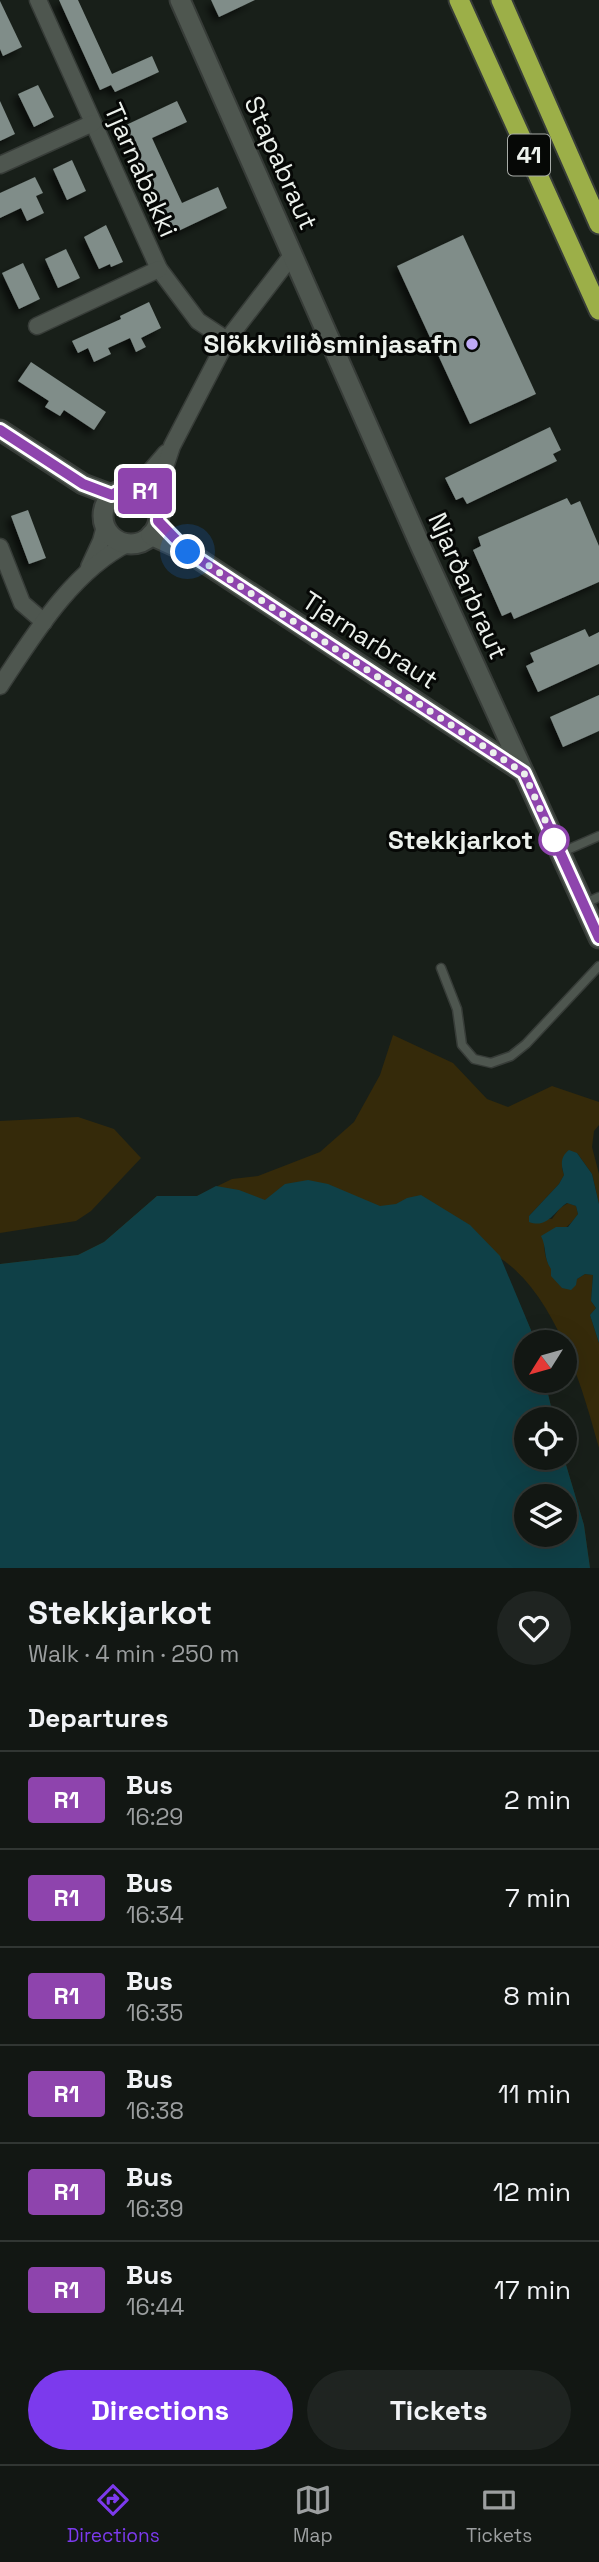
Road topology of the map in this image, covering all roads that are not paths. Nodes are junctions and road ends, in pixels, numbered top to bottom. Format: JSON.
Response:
{"nodes":[{"id":1,"x":38,"y":0,"type":"edge"},
{"id":2,"x":180,"y":0,"type":"edge"},
{"id":3,"x":459,"y":0,"type":"edge"},
{"id":4,"x":501,"y":0,"type":"edge"},
{"id":5,"x":93,"y":123,"type":"junction"},
{"id":6,"x":0,"y":165,"type":"edge"},
{"id":7,"x":599,"y":224,"type":"edge"},
{"id":8,"x":293,"y":254,"type":"junction"},
{"id":9,"x":159,"y":269,"type":"junction"},
{"id":10,"x":599,"y":310,"type":"edge"},
{"id":11,"x":37,"y":326,"type":"dead end"},
{"id":12,"x":227,"y":340,"type":"junction"},
{"id":13,"x":0,"y":430,"type":"edge"},
{"id":14,"x":172,"y":446,"type":"junction"},
{"id":15,"x":136,"y":488,"type":"junction"},
{"id":16,"x":154,"y":500,"type":"junction"},
{"id":17,"x":107,"y":510,"type":"junction"},
{"id":18,"x":155,"y":528,"type":"junction"},
{"id":19,"x":129,"y":543,"type":"junction"},
{"id":20,"x":0,"y":547,"type":"edge"},
{"id":21,"x":86,"y":572,"type":"junction"},
{"id":22,"x":44,"y":622,"type":"junction"},
{"id":23,"x":3,"y":675,"type":"edge"},
{"id":24,"x":524,"y":773,"type":"junction"},
{"id":25,"x":599,"y":836,"type":"edge"},
{"id":26,"x":560,"y":853,"type":"junction"},
{"id":27,"x":591,"y":900,"type":"edge"},
{"id":28,"x":599,"y":938,"type":"edge"},
{"id":29,"x":599,"y":966,"type":"edge"},
{"id":30,"x":440,"y":968,"type":"dead end"}],
"edges":[{"from":1,"to":5,"type":"street","name":"Tjarnabakki"},
{"from":2,"to":8,"type":"street","name":"Stapabraut"},
{"from":3,"to":10,"type":"highway","number":"41"},
{"from":4,"to":7,"type":"highway","number":"41"},
{"from":5,"to":6,"type":"street"},
{"from":5,"to":9,"type":"street","name":"Tjarnabakki"},
{"from":8,"to":12,"type":"street","name":"Stapabraut"},
{"from":8,"to":24,"type":"street","name":"Njarðarbraut"},
{"from":9,"to":11,"type":"street"},
{"from":9,"to":12,"type":"street","name":"Tjarnabakki"},
{"from":12,"to":14,"type":"street","name":"Stapabraut"},
{"from":13,"to":17,"type":"street"},
{"from":14,"to":15,"type":"street","name":"Stapabraut"},
{"from":14,"to":16,"type":"street","name":"Stapabraut"},
{"from":15,"to":16,"type":"street"},
{"from":15,"to":17,"type":"street"},
{"from":16,"to":18,"type":"street"},
{"from":17,"to":19,"type":"street"},
{"from":17,"to":21,"type":"street"},
{"from":18,"to":19,"type":"street"},
{"from":18,"to":24,"type":"street","name":"Tjarnarbraut"},
{"from":19,"to":21,"type":"street"},
{"from":20,"to":22,"type":"street"},
{"from":21,"to":22,"type":"street"},
{"from":22,"to":23,"type":"street"},
{"from":24,"to":26,"type":"street","name":"Njarðarbraut"},
{"from":25,"to":26,"type":"lane"},
{"from":26,"to":27,"type":"street","name":"Njarðarbraut"},
{"from":27,"to":28,"type":"street","name":"Njarðarbraut"},
{"from":29,"to":30,"type":"lane"}]}
